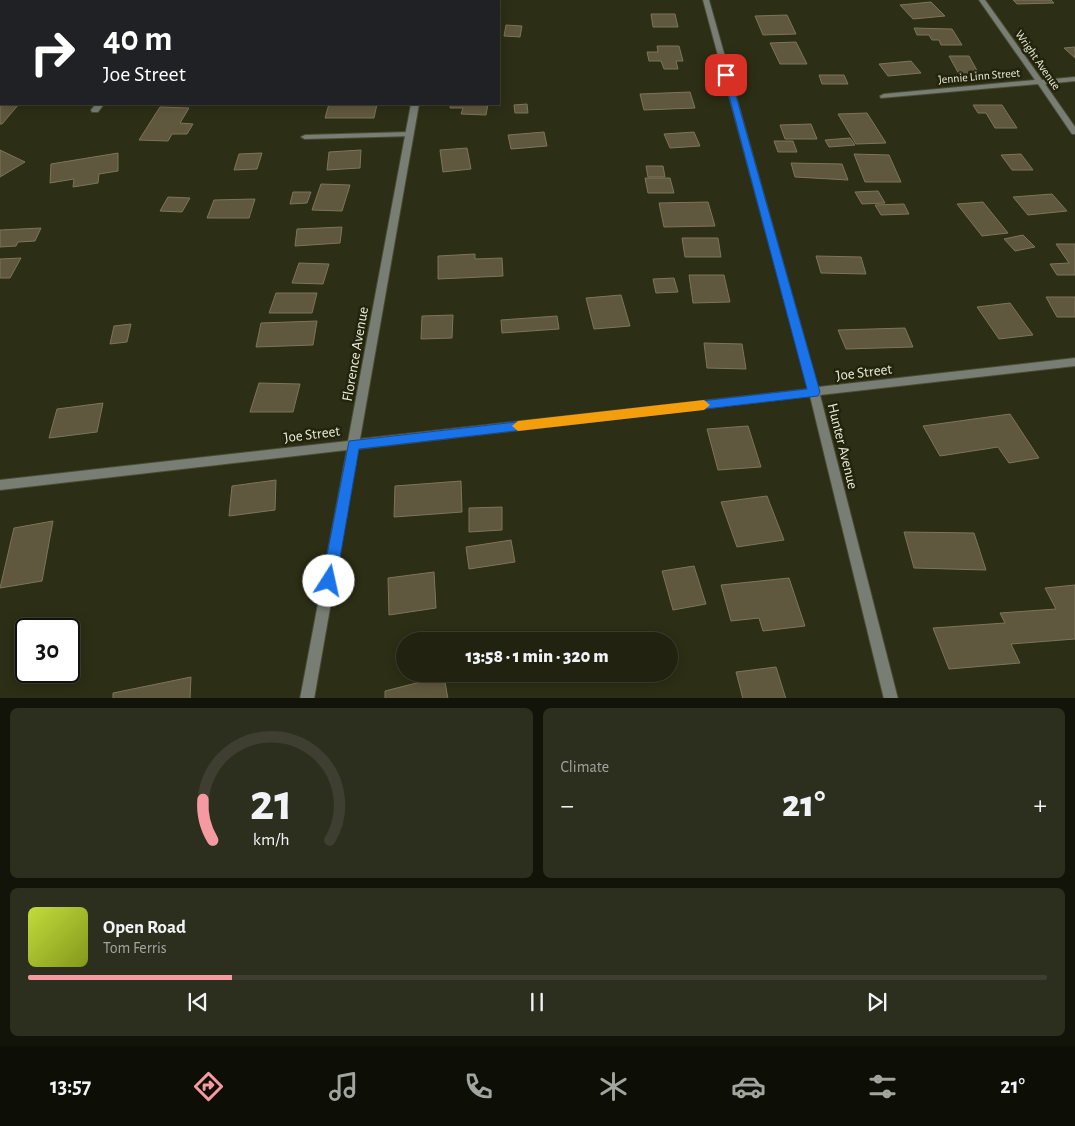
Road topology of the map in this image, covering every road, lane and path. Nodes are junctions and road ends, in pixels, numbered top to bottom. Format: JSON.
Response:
{"nodes":[{"id":1,"x":706,"y":0,"type":"edge"},
{"id":2,"x":982,"y":0,"type":"edge"},
{"id":3,"x":1075,"y":79,"type":"edge"},
{"id":4,"x":1039,"y":82,"type":"junction"},
{"id":5,"x":884,"y":96,"type":"dead end"},
{"id":6,"x":415,"y":105,"type":"edge"},
{"id":7,"x":1075,"y":132,"type":"edge"},
{"id":8,"x":409,"y":134,"type":"junction"},
{"id":9,"x":305,"y":137,"type":"dead end"},
{"id":10,"x":1075,"y":362,"type":"edge"},
{"id":11,"x":814,"y":392,"type":"junction"},
{"id":12,"x":354,"y":444,"type":"junction"},
{"id":13,"x":0,"y":485,"type":"edge"},
{"id":14,"x":307,"y":698,"type":"edge"},
{"id":15,"x":891,"y":698,"type":"edge"}],
"edges":[{"from":1,"to":11,"type":"street","name":"Hunter Avenue"},
{"from":2,"to":4,"type":"street","name":"Wright Avenue"},
{"from":3,"to":4,"type":"street","name":"Jennie Linn Street"},
{"from":4,"to":5,"type":"street","name":"Jennie Linn Street"},
{"from":4,"to":7,"type":"street","name":"Wright Avenue"},
{"from":6,"to":8,"type":"street","name":"Florence Avenue"},
{"from":8,"to":9,"type":"street"},
{"from":8,"to":12,"type":"street","name":"Florence Avenue"},
{"from":10,"to":11,"type":"street","name":"Joe Street"},
{"from":11,"to":12,"type":"street","name":"Joe Street"},
{"from":11,"to":15,"type":"street","name":"Hunter Avenue"},
{"from":12,"to":13,"type":"street","name":"Joe Street"},
{"from":12,"to":14,"type":"street","name":"Florence Avenue"}]}
